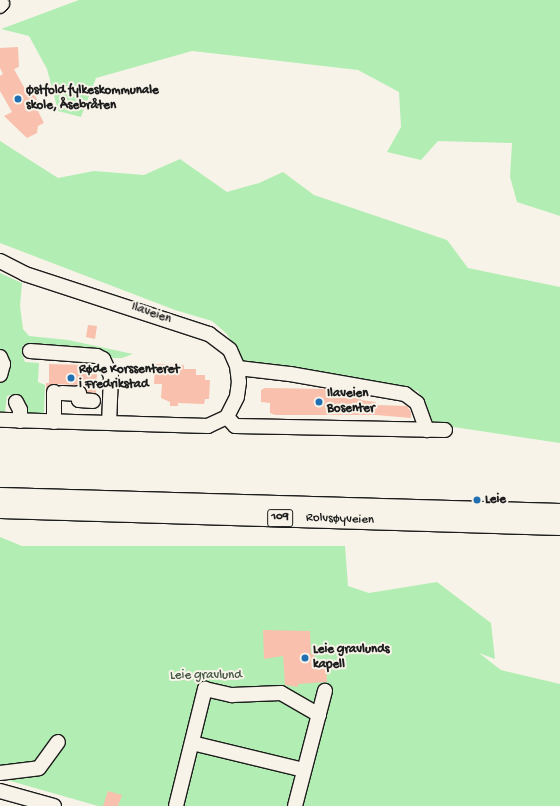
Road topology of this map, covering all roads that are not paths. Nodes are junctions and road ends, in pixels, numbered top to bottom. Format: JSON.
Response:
{"nodes":[{"id":1,"x":0,"y":261,"type":"edge"},
{"id":2,"x":30,"y":351,"type":"dead end"},
{"id":3,"x":0,"y":357,"type":"edge"},
{"id":4,"x":238,"y":368,"type":"junction"},
{"id":5,"x":0,"y":375,"type":"edge"},
{"id":6,"x":93,"y":401,"type":"dead end"},
{"id":7,"x":16,"y":402,"type":"dead end"},
{"id":8,"x":227,"y":418,"type":"junction"},
{"id":9,"x":0,"y":420,"type":"edge"},
{"id":10,"x":20,"y":421,"type":"junction"},
{"id":11,"x":54,"y":422,"type":"junction"},
{"id":12,"x":109,"y":423,"type":"junction"},
{"id":13,"x":427,"y":430,"type":"junction"},
{"id":14,"x":445,"y":430,"type":"dead end"},
{"id":15,"x":0,"y":496,"type":"edge"},
{"id":16,"x":0,"y":509,"type":"edge"},
{"id":17,"x":560,"y":512,"type":"edge"},
{"id":18,"x":560,"y":526,"type":"edge"},
{"id":19,"x":325,"y":691,"type":"dead end"},
{"id":20,"x":319,"y":715,"type":"junction"},
{"id":21,"x":58,"y":742,"type":"dead end"},
{"id":22,"x":192,"y":742,"type":"junction"},
{"id":23,"x":304,"y":770,"type":"junction"},
{"id":24,"x":0,"y":773,"type":"edge"},
{"id":25,"x":0,"y":791,"type":"edge"},
{"id":26,"x":54,"y":806,"type":"edge"},
{"id":27,"x":176,"y":806,"type":"edge"},
{"id":28,"x":295,"y":806,"type":"edge"}],
"edges":[{"from":1,"to":4,"type":"street","name":"Ilaveien"},
{"from":2,"to":12,"type":"street"},
{"from":3,"to":5,"type":"street"},
{"from":4,"to":8,"type":"street","name":"Ilaveien"},
{"from":4,"to":13,"type":"street"},
{"from":6,"to":11,"type":"street"},
{"from":7,"to":10,"type":"street"},
{"from":8,"to":12,"type":"street"},
{"from":8,"to":13,"type":"street"},
{"from":9,"to":10,"type":"street"},
{"from":10,"to":11,"type":"street"},
{"from":11,"to":12,"type":"street"},
{"from":13,"to":14,"type":"street"},
{"from":15,"to":17,"type":"main road","name":"Rolvsøyveien","number":"109"},
{"from":16,"to":18,"type":"main road","name":"Rolvsøyveien","number":"109"},
{"from":19,"to":20,"type":"street"},
{"from":20,"to":22,"type":"street"},
{"from":20,"to":23,"type":"street"},
{"from":21,"to":24,"type":"street"},
{"from":22,"to":23,"type":"street"},
{"from":22,"to":27,"type":"street"},
{"from":23,"to":28,"type":"street"},
{"from":25,"to":26,"type":"street"}]}
